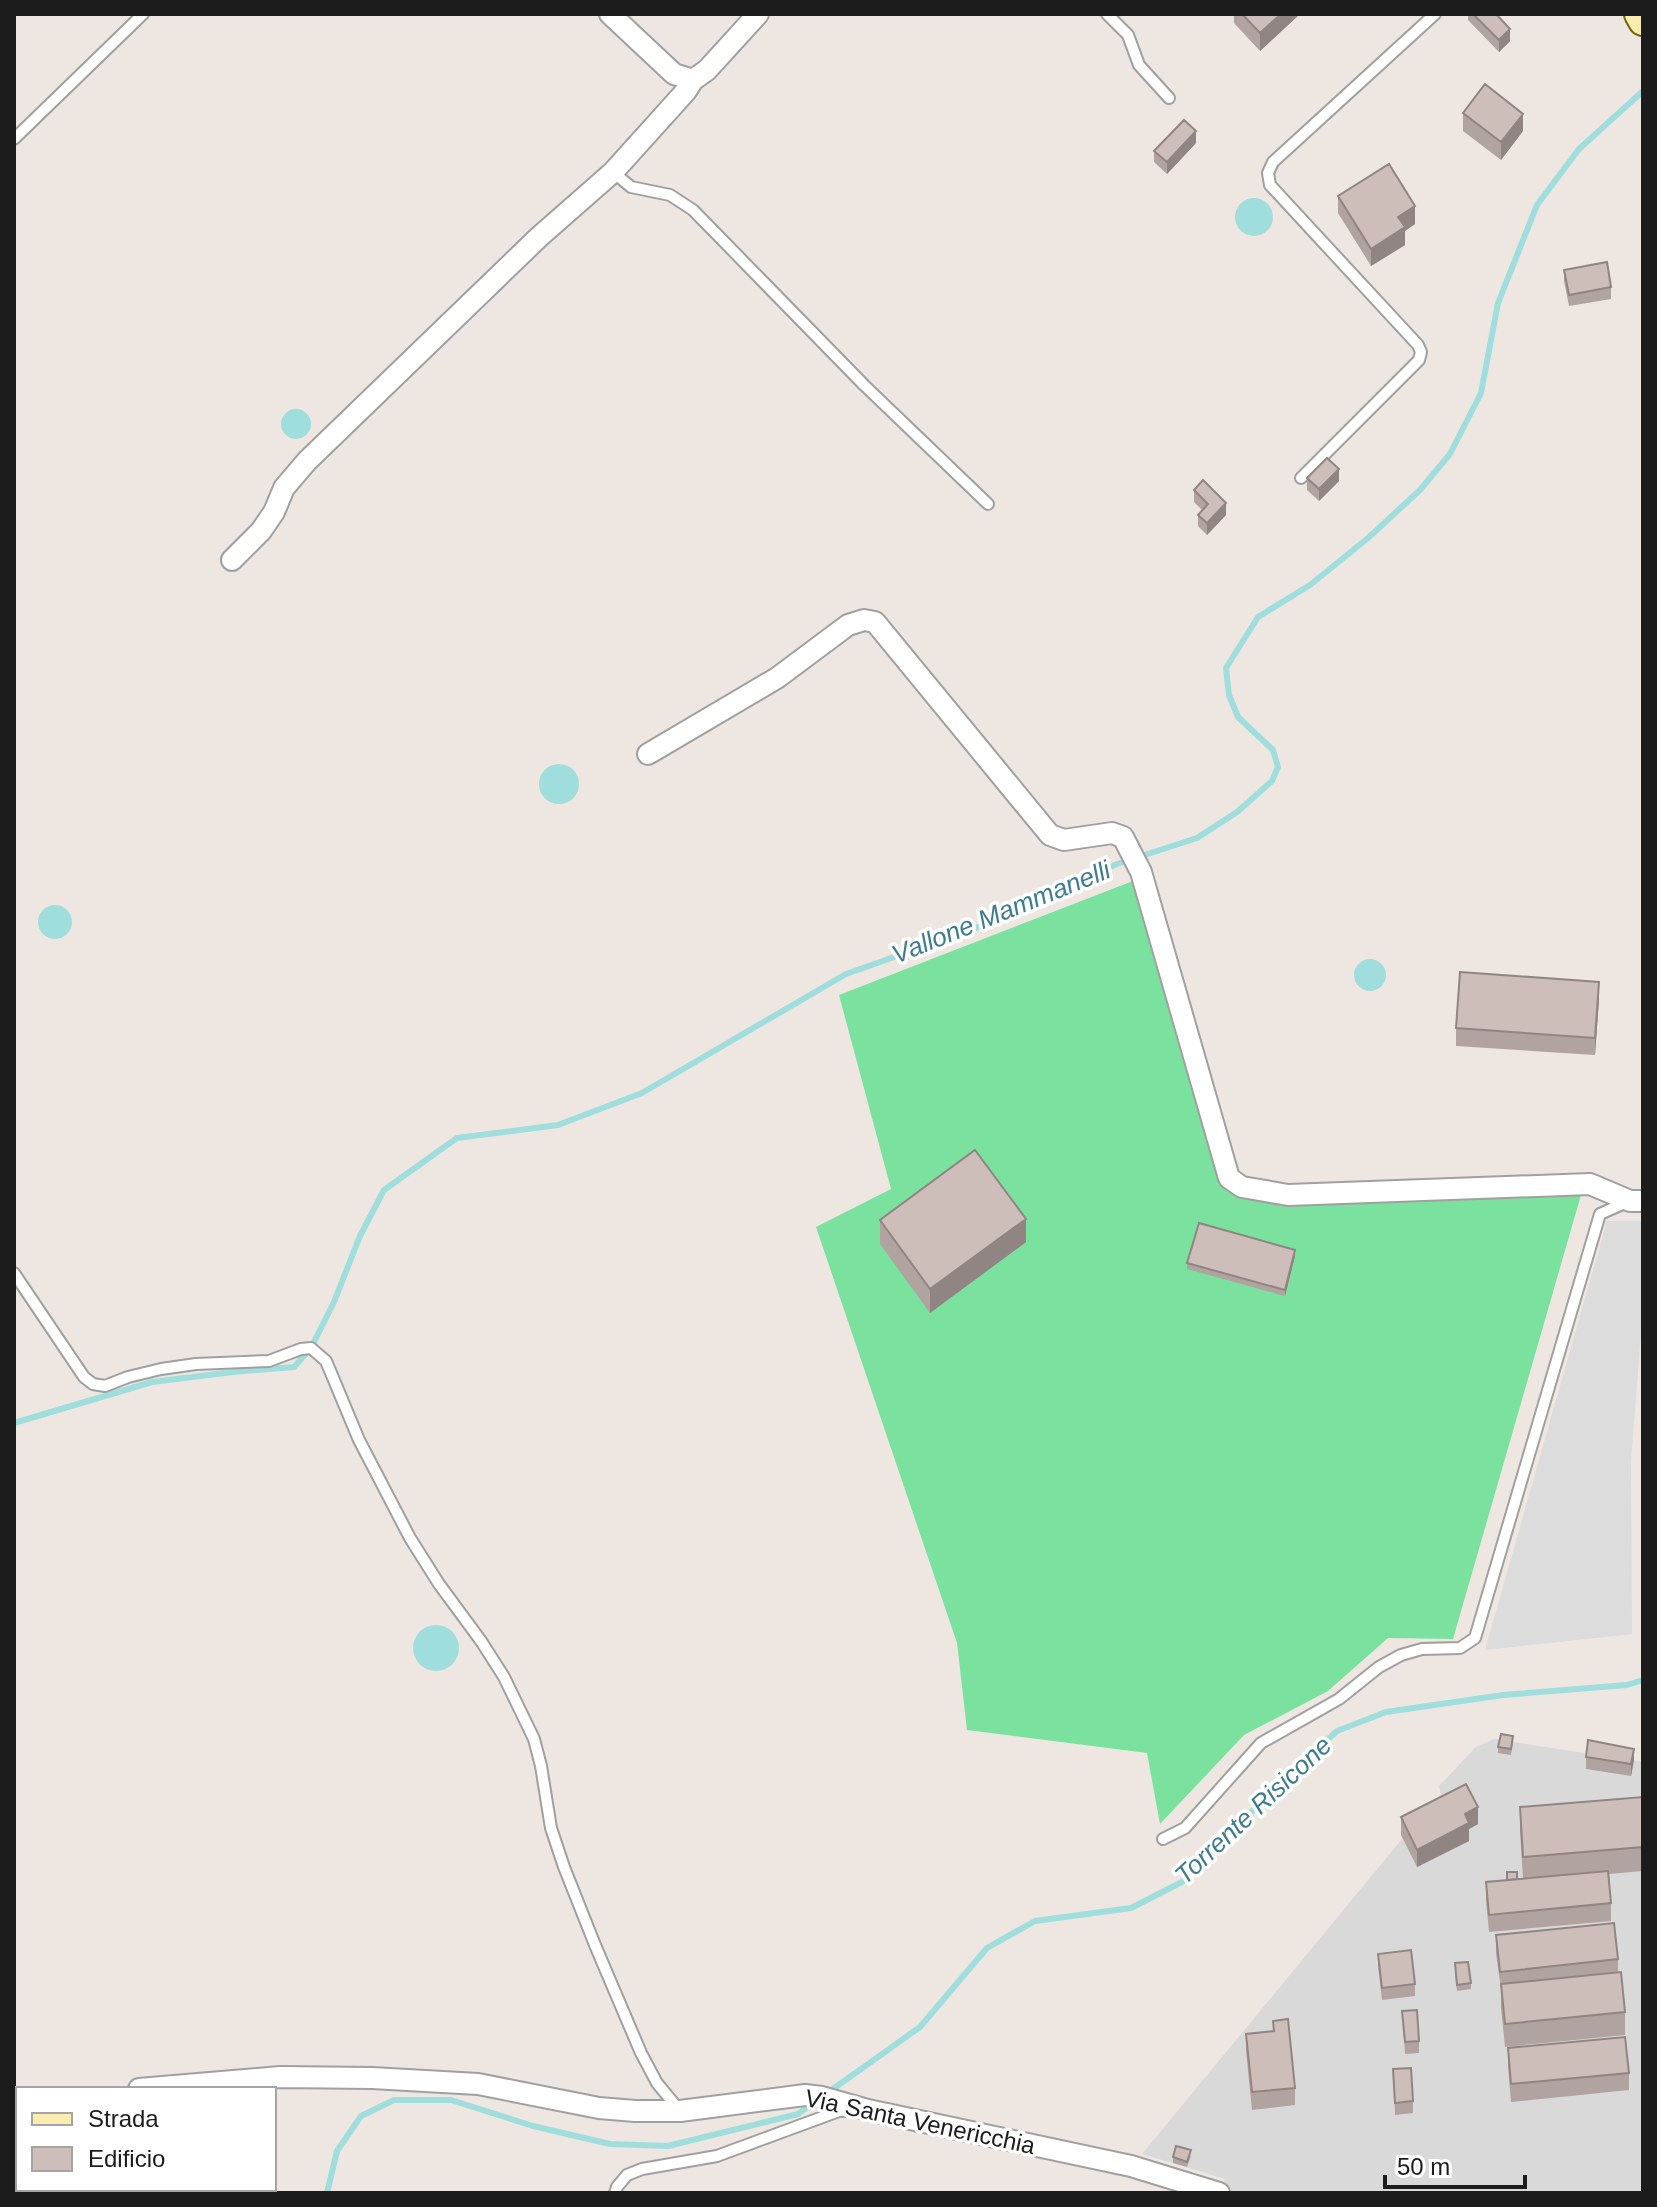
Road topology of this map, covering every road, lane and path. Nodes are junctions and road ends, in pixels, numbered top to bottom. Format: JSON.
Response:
{"nodes":[{"id":1,"x":143,"y":14,"type":"edge"},
{"id":2,"x":610,"y":14,"type":"edge"},
{"id":3,"x":758,"y":14,"type":"edge"},
{"id":4,"x":1107,"y":14,"type":"edge"},
{"id":5,"x":1435,"y":14,"type":"edge"},
{"id":6,"x":1639,"y":14,"type":"edge"},
{"id":7,"x":1643,"y":21,"type":"edge"},
{"id":8,"x":693,"y":80,"type":"junction"},
{"id":9,"x":1169,"y":98,"type":"dead end"},
{"id":10,"x":14,"y":139,"type":"edge"},
{"id":11,"x":613,"y":172,"type":"junction"},
{"id":12,"x":1301,"y":478,"type":"dead end"},
{"id":13,"x":988,"y":504,"type":"dead end"},
{"id":14,"x":232,"y":560,"type":"dead end"},
{"id":15,"x":648,"y":754,"type":"dead end"},
{"id":16,"x":1636,"y":1201,"type":"edge"},
{"id":17,"x":14,"y":1273,"type":"edge"},
{"id":18,"x":1163,"y":1839,"type":"dead end"},
{"id":19,"x":162,"y":2087,"type":"edge"},
{"id":20,"x":868,"y":2110,"type":"junction"},
{"id":21,"x":680,"y":2111,"type":"junction"},
{"id":22,"x":615,"y":2193,"type":"edge"},
{"id":23,"x":1219,"y":2193,"type":"edge"}],
"edges":[{"from":1,"to":10,"type":"lane"},
{"from":2,"to":8,"type":"street"},
{"from":3,"to":8,"type":"street"},
{"from":4,"to":9,"type":"lane"},
{"from":5,"to":12,"type":"lane"},
{"from":6,"to":7,"type":"main road"},
{"from":8,"to":11,"type":"street"},
{"from":11,"to":13,"type":"lane"},
{"from":11,"to":14,"type":"street"},
{"from":15,"to":16,"type":"street"},
{"from":16,"to":18,"type":"lane"},
{"from":17,"to":21,"type":"lane"},
{"from":19,"to":21,"type":"street","name":"Via Santa Venericchia"},
{"from":20,"to":21,"type":"street","name":"Via Santa Venericchia"},
{"from":20,"to":22,"type":"lane"},
{"from":20,"to":23,"type":"street","name":"Via Santa Venericchia"}]}
